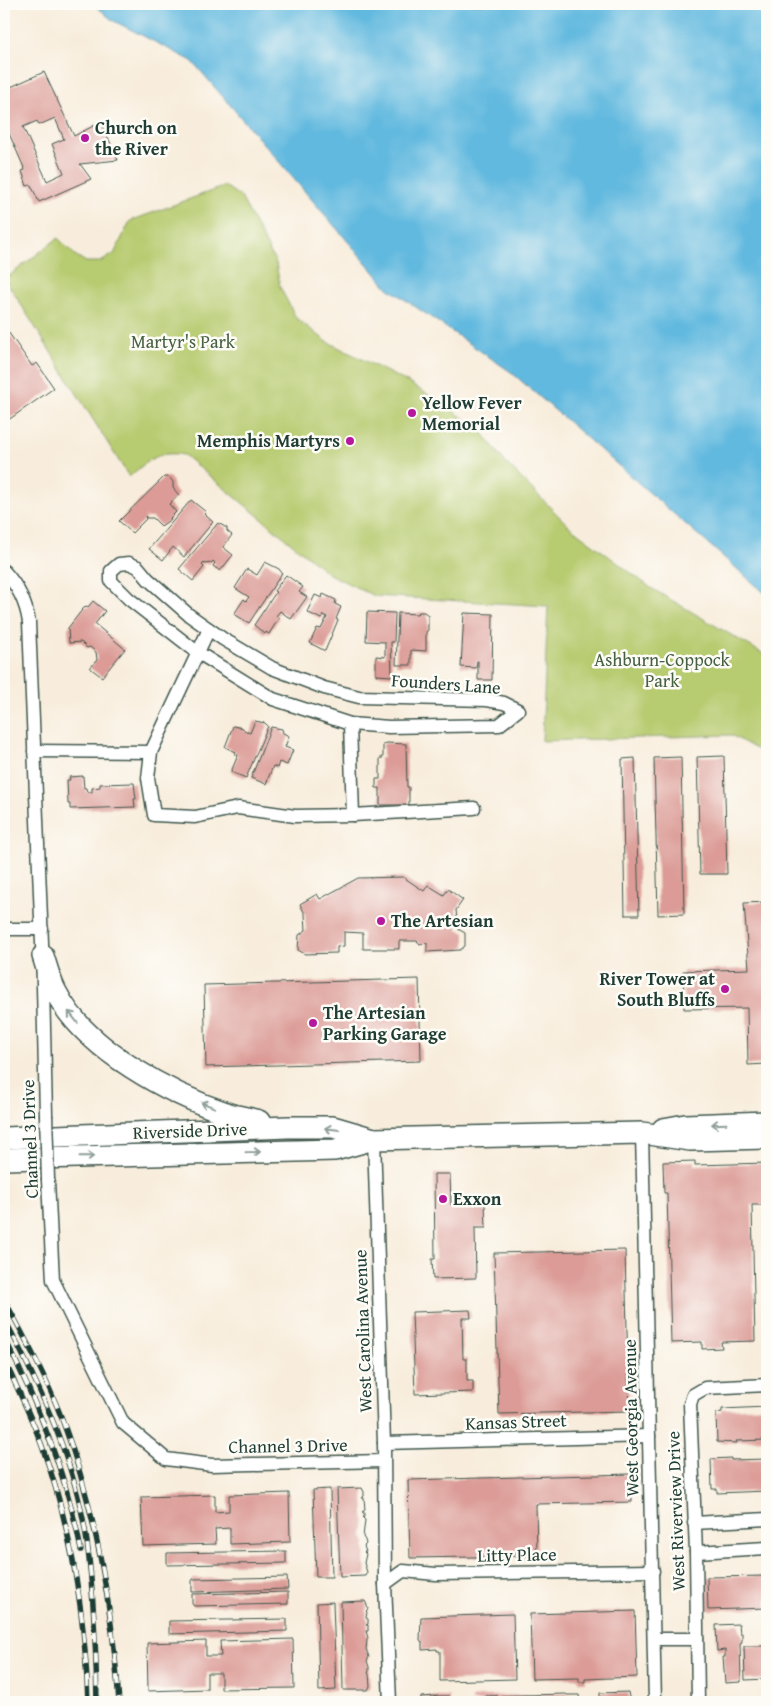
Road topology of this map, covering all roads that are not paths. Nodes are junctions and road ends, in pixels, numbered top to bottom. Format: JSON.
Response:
{"nodes":[{"id":1,"x":4,"y":571,"type":"edge"},
{"id":2,"x":209,"y":629,"type":"junction"},
{"id":3,"x":197,"y":652,"type":"junction"},
{"id":4,"x":350,"y":724,"type":"junction"},
{"id":5,"x":34,"y":751,"type":"junction"},
{"id":6,"x":151,"y":752,"type":"junction"},
{"id":7,"x":474,"y":808,"type":"dead end"},
{"id":8,"x":353,"y":815,"type":"junction"},
{"id":9,"x":4,"y":929,"type":"edge"},
{"id":10,"x":42,"y":929,"type":"junction"},
{"id":11,"x":43,"y":956,"type":"junction"},
{"id":12,"x":767,"y":1122,"type":"edge"},
{"id":13,"x":288,"y":1127,"type":"junction"},
{"id":14,"x":642,"y":1133,"type":"junction"},
{"id":15,"x":4,"y":1138,"type":"edge"},
{"id":16,"x":767,"y":1138,"type":"edge"},
{"id":17,"x":374,"y":1139,"type":"junction"},
{"id":18,"x":4,"y":1159,"type":"edge"},
{"id":19,"x":767,"y":1385,"type":"edge"},
{"id":20,"x":649,"y":1436,"type":"junction"},
{"id":21,"x":384,"y":1443,"type":"junction"},
{"id":22,"x":383,"y":1461,"type":"junction"},
{"id":23,"x":767,"y":1518,"type":"edge"},
{"id":24,"x":694,"y":1523,"type":"junction"},
{"id":25,"x":767,"y":1548,"type":"edge"},
{"id":26,"x":696,"y":1552,"type":"junction"},
{"id":27,"x":653,"y":1571,"type":"junction"},
{"id":28,"x":385,"y":1584,"type":"junction"},
{"id":29,"x":654,"y":1639,"type":"junction"},
{"id":30,"x":698,"y":1639,"type":"junction"},
{"id":31,"x":390,"y":1702,"type":"edge"},
{"id":32,"x":655,"y":1702,"type":"edge"},
{"id":33,"x":698,"y":1702,"type":"edge"}],
"edges":[{"from":1,"to":5,"type":"street","name":"Channel 3 Drive"},
{"from":2,"to":3,"type":"street"},
{"from":2,"to":3,"type":"street","name":"Founders Lane"},
{"from":2,"to":4,"type":"street","name":"Founders Lane"},
{"from":3,"to":4,"type":"street","name":"Founders Lane"},
{"from":3,"to":6,"type":"street"},
{"from":4,"to":8,"type":"street"},
{"from":5,"to":6,"type":"street"},
{"from":5,"to":10,"type":"street","name":"Channel 3 Drive"},
{"from":6,"to":8,"type":"street"},
{"from":7,"to":8,"type":"street"},
{"from":9,"to":10,"type":"street"},
{"from":10,"to":11,"type":"street","name":"Channel 3 Drive"},
{"from":13,"to":11,"type":"main road","one_way":true},
{"from":11,"to":22,"type":"street","name":"Channel 3 Drive","bridge":true},
{"from":12,"to":14,"type":"main road","name":"Riverside Drive","one_way":true},
{"from":13,"to":15,"type":"main road","name":"Riverside Drive"},
{"from":17,"to":13,"type":"main road","name":"Riverside Drive","one_way":true},
{"from":14,"to":16,"type":"main road","name":"Riverside Drive"},
{"from":14,"to":17,"type":"main road","name":"Riverside Drive"},
{"from":14,"to":20,"type":"street","name":"West Georgia Avenue"},
{"from":18,"to":17,"type":"main road","name":"Riverside Drive","one_way":true},
{"from":17,"to":21,"type":"street","name":"West Carolina Avenue"},
{"from":19,"to":24,"type":"street","name":"West Riverview Drive"},
{"from":20,"to":21,"type":"street","name":"Kansas Street"},
{"from":20,"to":27,"type":"street","name":"West Georgia Avenue"},
{"from":21,"to":22,"type":"street","name":"West Carolina Avenue"},
{"from":22,"to":28,"type":"street","name":"West Carolina Avenue"},
{"from":23,"to":24,"type":"street"},
{"from":24,"to":26,"type":"street","name":"West Riverview Drive"},
{"from":25,"to":26,"type":"street"},
{"from":26,"to":30,"type":"street","name":"West Riverview Drive"},
{"from":27,"to":28,"type":"street","name":"Litty Place"},
{"from":27,"to":29,"type":"street","name":"West Georgia Avenue"},
{"from":28,"to":31,"type":"street","name":"West Carolina Avenue"},
{"from":29,"to":30,"type":"street"},
{"from":29,"to":32,"type":"street","name":"West Georgia Avenue"},
{"from":30,"to":33,"type":"street","name":"West Riverview Drive"}]}
